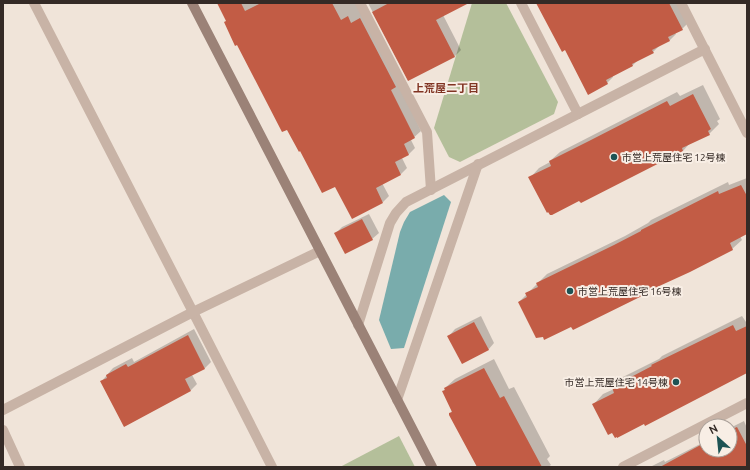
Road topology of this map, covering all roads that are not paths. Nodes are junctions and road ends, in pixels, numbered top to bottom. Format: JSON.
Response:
{"nodes":[{"id":1,"x":34,"y":3,"type":"edge"},
{"id":2,"x":192,"y":3,"type":"edge"},
{"id":3,"x":360,"y":3,"type":"edge"},
{"id":4,"x":521,"y":3,"type":"edge"},
{"id":5,"x":681,"y":3,"type":"edge"},
{"id":6,"x":705,"y":49,"type":"junction"},
{"id":7,"x":578,"y":114,"type":"junction"},
{"id":8,"x":747,"y":133,"type":"edge"},
{"id":9,"x":478,"y":164,"type":"junction"},
{"id":10,"x":431,"y":190,"type":"junction"},
{"id":11,"x":320,"y":251,"type":"junction"},
{"id":12,"x":193,"y":312,"type":"junction"},
{"id":13,"x":358,"y":325,"type":"junction"},
{"id":14,"x":397,"y":400,"type":"junction"},
{"id":15,"x":747,"y":404,"type":"edge"},
{"id":16,"x":3,"y":410,"type":"edge"},
{"id":17,"x":3,"y":430,"type":"edge"},
{"id":18,"x":20,"y":467,"type":"edge"},
{"id":19,"x":272,"y":467,"type":"edge"},
{"id":20,"x":432,"y":467,"type":"edge"},
{"id":21,"x":623,"y":467,"type":"edge"}],
"edges":[{"from":1,"to":12,"type":"street"},
{"from":2,"to":11,"type":"street"},
{"from":3,"to":10,"type":"street"},
{"from":4,"to":7,"type":"street"},
{"from":5,"to":6,"type":"street"},
{"from":6,"to":7,"type":"street"},
{"from":6,"to":8,"type":"street"},
{"from":7,"to":9,"type":"street"},
{"from":9,"to":10,"type":"street"},
{"from":9,"to":14,"type":"street"},
{"from":10,"to":13,"type":"street"},
{"from":11,"to":12,"type":"street"},
{"from":11,"to":13,"type":"street"},
{"from":12,"to":16,"type":"street"},
{"from":12,"to":19,"type":"street"},
{"from":13,"to":14,"type":"street"},
{"from":14,"to":20,"type":"street"},
{"from":15,"to":21,"type":"street"},
{"from":17,"to":18,"type":"street"}]}
